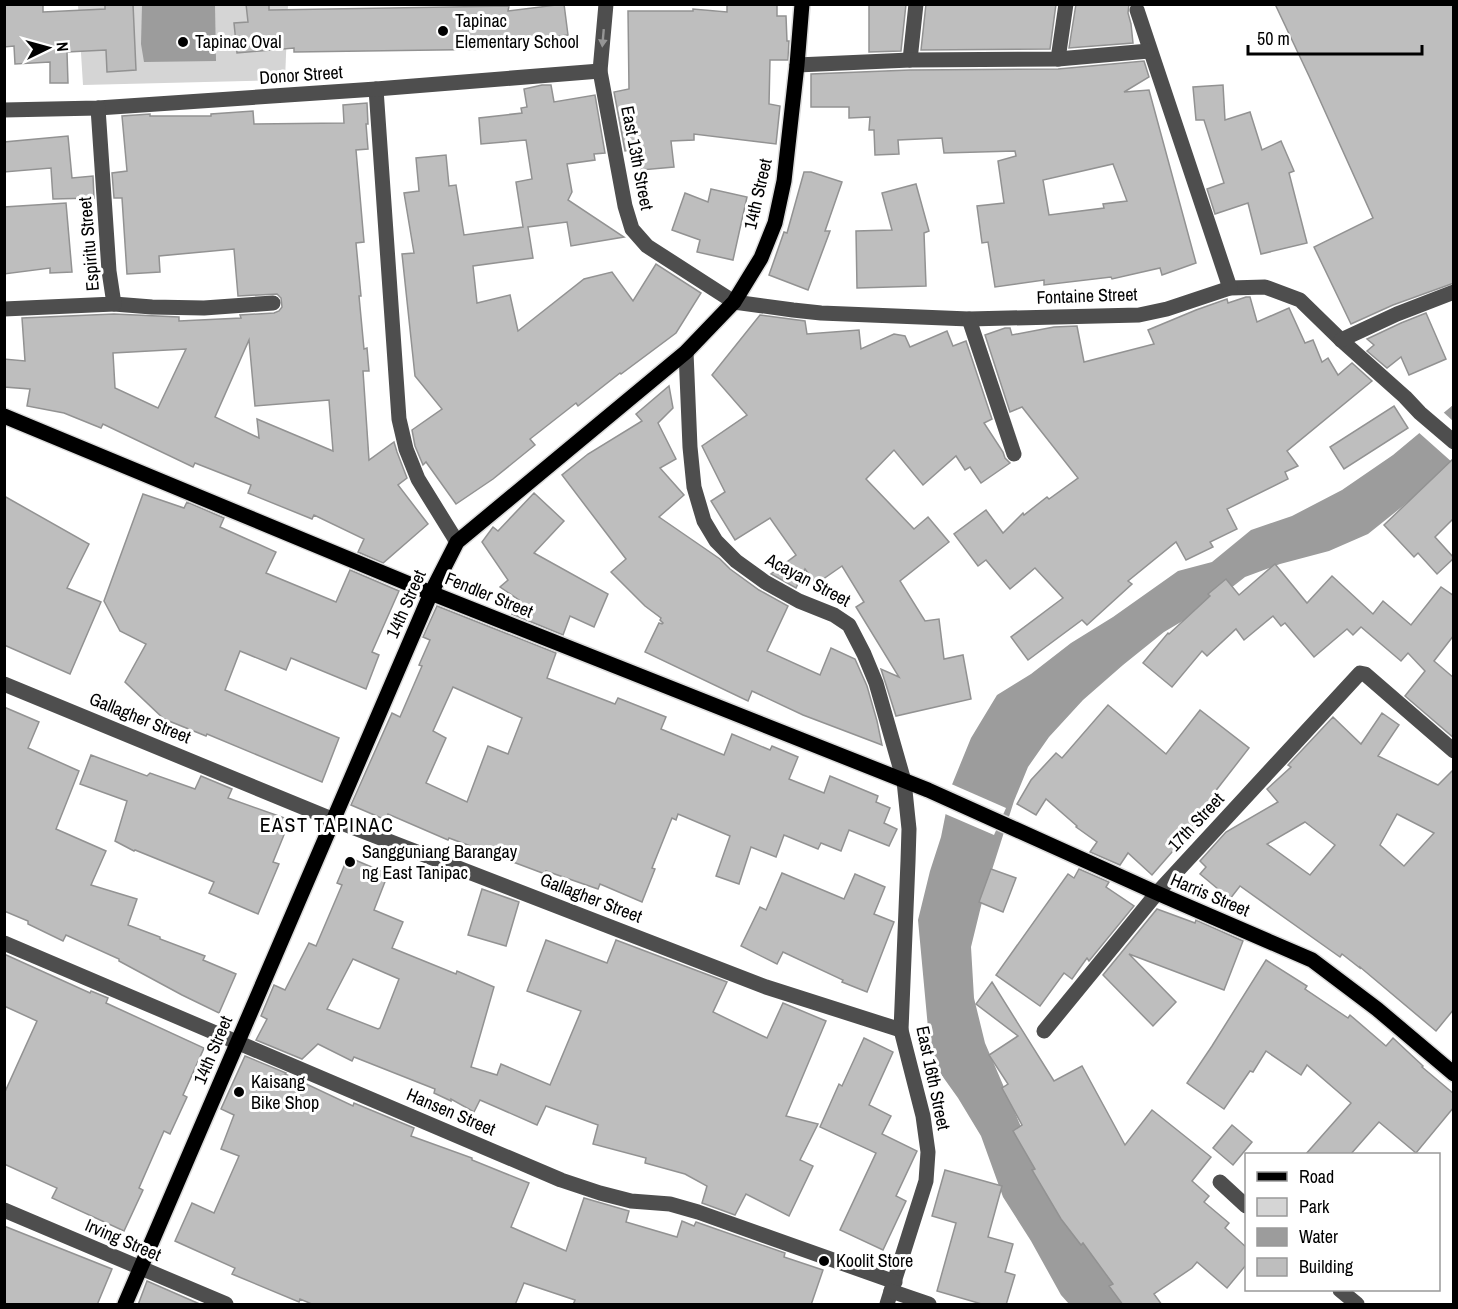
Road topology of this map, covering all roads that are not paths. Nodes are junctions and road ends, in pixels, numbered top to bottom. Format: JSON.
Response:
{"nodes":[{"id":1,"x":606,"y":4,"type":"edge"},
{"id":2,"x":802,"y":4,"type":"edge"},
{"id":3,"x":916,"y":4,"type":"edge"},
{"id":4,"x":1066,"y":4,"type":"edge"},
{"id":5,"x":1137,"y":10,"type":"dead end"},
{"id":6,"x":1149,"y":51,"type":"junction"},
{"id":7,"x":1058,"y":59,"type":"junction"},
{"id":8,"x":910,"y":60,"type":"junction"},
{"id":9,"x":797,"y":65,"type":"junction"},
{"id":10,"x":600,"y":71,"type":"junction"},
{"id":11,"x":376,"y":89,"type":"junction"},
{"id":12,"x":98,"y":108,"type":"junction"},
{"id":13,"x":4,"y":110,"type":"edge"},
{"id":14,"x":1230,"y":288,"type":"junction"},
{"id":15,"x":1454,"y":292,"type":"edge"},
{"id":16,"x":734,"y":302,"type":"junction"},
{"id":17,"x":273,"y":303,"type":"dead end"},
{"id":18,"x":114,"y":304,"type":"junction"},
{"id":19,"x":4,"y":309,"type":"edge"},
{"id":20,"x":969,"y":319,"type":"junction"},
{"id":21,"x":1341,"y":340,"type":"junction"},
{"id":22,"x":686,"y":352,"type":"junction"},
{"id":23,"x":4,"y":416,"type":"edge"},
{"id":24,"x":1454,"y":441,"type":"edge"},
{"id":25,"x":1014,"y":454,"type":"dead end"},
{"id":26,"x":457,"y":542,"type":"junction"},
{"id":27,"x":431,"y":593,"type":"junction"},
{"id":28,"x":4,"y":684,"type":"edge"},
{"id":29,"x":1454,"y":751,"type":"edge"},
{"id":30,"x":904,"y":781,"type":"junction"},
{"id":31,"x":928,"y":790,"type":"joint"},
{"id":32,"x":334,"y":820,"type":"junction"},
{"id":33,"x":1157,"y":893,"type":"junction"},
{"id":34,"x":4,"y":943,"type":"edge"},
{"id":35,"x":901,"y":1030,"type":"junction"},
{"id":36,"x":1044,"y":1031,"type":"dead end"},
{"id":37,"x":237,"y":1043,"type":"junction"},
{"id":38,"x":1454,"y":1074,"type":"edge"},
{"id":39,"x":1220,"y":1182,"type":"dead end"},
{"id":40,"x":1245,"y":1205,"type":"edge"},
{"id":41,"x":4,"y":1210,"type":"edge"},
{"id":42,"x":141,"y":1269,"type":"junction"},
{"id":43,"x":1341,"y":1291,"type":"edge"},
{"id":44,"x":891,"y":1292,"type":"edge"},
{"id":45,"x":125,"y":1305,"type":"edge"},
{"id":46,"x":226,"y":1305,"type":"edge"},
{"id":47,"x":929,"y":1305,"type":"edge"},
{"id":48,"x":1357,"y":1305,"type":"edge"}],
"edges":[{"from":1,"to":10,"type":"street","name":"East 13th Street","one_way":true},
{"from":2,"to":9,"type":"main road","name":"14th Street"},
{"from":3,"to":8,"type":"street"},
{"from":4,"to":7,"type":"street"},
{"from":5,"to":6,"type":"street"},
{"from":6,"to":7,"type":"street"},
{"from":6,"to":14,"type":"street"},
{"from":7,"to":8,"type":"street"},
{"from":8,"to":9,"type":"street"},
{"from":9,"to":16,"type":"main road","name":"14th Street"},
{"from":10,"to":11,"type":"street","name":"Donor Street"},
{"from":10,"to":16,"type":"street","name":"East 13th Street"},
{"from":11,"to":12,"type":"street","name":"Donor Street"},
{"from":11,"to":26,"type":"street"},
{"from":12,"to":13,"type":"street","name":"Donor Street"},
{"from":12,"to":18,"type":"street","name":"Espiritu Street"},
{"from":14,"to":20,"type":"street","name":"Fontaine Street"},
{"from":14,"to":21,"type":"street","name":"Fontaine Street"},
{"from":15,"to":21,"type":"street"},
{"from":16,"to":20,"type":"street","name":"Fontaine Street"},
{"from":16,"to":22,"type":"main road","name":"14th Street"},
{"from":17,"to":18,"type":"street"},
{"from":18,"to":19,"type":"street","name":"Espiritu Street"},
{"from":20,"to":25,"type":"street"},
{"from":21,"to":24,"type":"street","name":"Fontaine Street"},
{"from":22,"to":26,"type":"main road","name":"14th Street"},
{"from":22,"to":30,"type":"street","name":"Acayan Street"},
{"from":23,"to":27,"type":"main road","name":"Fendler Street"},
{"from":26,"to":27,"type":"main road","name":"14th Street"},
{"from":27,"to":30,"type":"main road","name":"Fendler Street"},
{"from":27,"to":32,"type":"main road","name":"14th Street"},
{"from":28,"to":32,"type":"street","name":"Gallagher Street"},
{"from":29,"to":33,"type":"street","name":"17th Street"},
{"from":30,"to":31,"type":"main road","name":"Fendler Street"},
{"from":30,"to":35,"type":"street","name":"East 16th Street"},
{"from":31,"to":33,"type":"main road","name":"Harris Street"},
{"from":32,"to":35,"type":"street","name":"Gallagher Street"},
{"from":32,"to":37,"type":"main road","name":"14th Street"},
{"from":33,"to":36,"type":"street","name":"17th Street"},
{"from":33,"to":38,"type":"main road","name":"Harris Street"},
{"from":34,"to":37,"type":"street","name":"Hansen Street"},
{"from":35,"to":44,"type":"street","name":"East 16th Street"},
{"from":37,"to":42,"type":"main road","name":"14th Street"},
{"from":37,"to":44,"type":"street","name":"Hansen Street"},
{"from":39,"to":40,"type":"street"},
{"from":41,"to":42,"type":"street","name":"Irving Street"},
{"from":42,"to":45,"type":"main road","name":"14th Street"},
{"from":42,"to":46,"type":"street","name":"Irving Street"},
{"from":43,"to":48,"type":"street"},
{"from":44,"to":47,"type":"street","name":"Hansen Street"}]}
